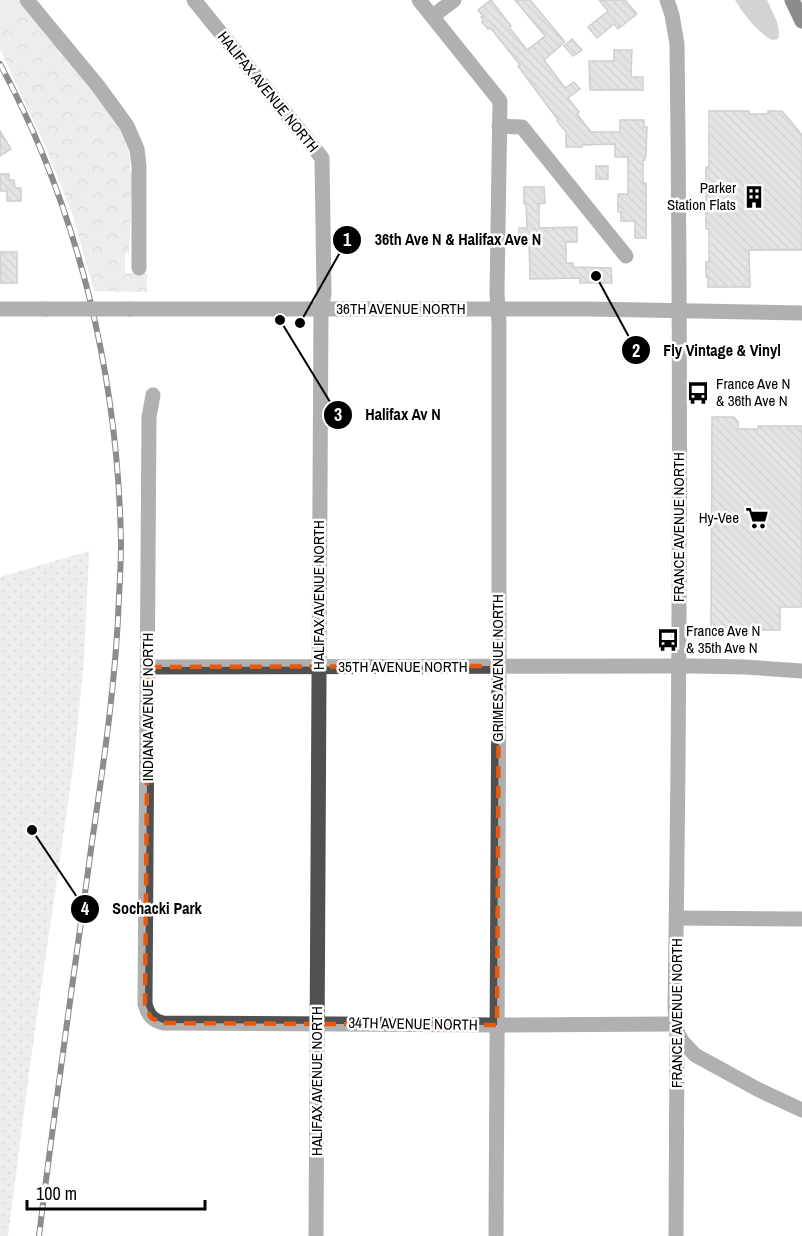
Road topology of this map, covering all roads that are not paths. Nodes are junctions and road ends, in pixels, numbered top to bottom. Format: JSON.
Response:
{"nodes":[{"id":1,"x":27,"y":0,"type":"edge"},
{"id":2,"x":194,"y":0,"type":"edge"},
{"id":3,"x":419,"y":0,"type":"edge"},
{"id":4,"x":454,"y":0,"type":"edge"},
{"id":5,"x":667,"y":0,"type":"edge"},
{"id":6,"x":792,"y":0,"type":"edge"},
{"id":7,"x":433,"y":16,"type":"junction"},
{"id":8,"x":802,"y":21,"type":"edge"},
{"id":9,"x":499,"y":126,"type":"junction"},
{"id":10,"x":626,"y":256,"type":"dead end"},
{"id":11,"x":139,"y":268,"type":"dead end"},
{"id":12,"x":498,"y":308,"type":"junction"},
{"id":13,"x":0,"y":309,"type":"edge"},
{"id":14,"x":321,"y":309,"type":"junction"},
{"id":15,"x":680,"y":310,"type":"junction"},
{"id":16,"x":802,"y":314,"type":"edge"},
{"id":17,"x":153,"y":395,"type":"dead end"},
{"id":18,"x":499,"y":666,"type":"junction"},
{"id":19,"x":680,"y":666,"type":"junction"},
{"id":20,"x":148,"y":667,"type":"junction"},
{"id":21,"x":319,"y":667,"type":"junction"},
{"id":22,"x":802,"y":671,"type":"edge"},
{"id":23,"x":677,"y":918,"type":"junction"},
{"id":24,"x":802,"y":919,"type":"edge"},
{"id":25,"x":151,"y":1018,"type":"joint"},
{"id":26,"x":318,"y":1024,"type":"junction"},
{"id":27,"x":496,"y":1025,"type":"junction"},
{"id":28,"x":676,"y":1028,"type":"junction"},
{"id":29,"x":802,"y":1110,"type":"edge"},
{"id":30,"x":316,"y":1236,"type":"edge"},
{"id":31,"x":496,"y":1236,"type":"edge"},
{"id":32,"x":676,"y":1236,"type":"edge"}],
"edges":[{"from":1,"to":11,"type":"street"},
{"from":2,"to":14,"type":"street","name":"HALIFAX AVENUE NORTH"},
{"from":3,"to":7,"type":"street"},
{"from":4,"to":7,"type":"street"},
{"from":5,"to":15,"type":"street","name":"FRANCE AVENUE NORTH"},
{"from":6,"to":8,"type":"main road"},
{"from":7,"to":9,"type":"street","name":"GRIMES AVENUE NORTH"},
{"from":9,"to":10,"type":"street"},
{"from":9,"to":12,"type":"street","name":"GRIMES AVENUE NORTH"},
{"from":12,"to":14,"type":"street","name":"36TH AVENUE NORTH"},
{"from":12,"to":15,"type":"street","name":"36TH AVENUE NORTH"},
{"from":12,"to":18,"type":"street","name":"GRIMES AVENUE NORTH"},
{"from":13,"to":14,"type":"street","name":"36TH AVENUE NORTH","bridge":true},
{"from":14,"to":21,"type":"street","name":"HALIFAX AVENUE NORTH"},
{"from":15,"to":16,"type":"street","name":"36TH AVENUE NORTH"},
{"from":15,"to":19,"type":"street","name":"FRANCE AVENUE NORTH"},
{"from":17,"to":20,"type":"street","name":"INDIANA AVENUE NORTH"},
{"from":18,"to":19,"type":"street","name":"35TH AVENUE NORTH"},
{"from":18,"to":21,"type":"street","name":"35TH AVENUE NORTH"},
{"from":18,"to":27,"type":"street","name":"GRIMES AVENUE NORTH"},
{"from":19,"to":22,"type":"street","name":"35TH AVENUE NORTH"},
{"from":19,"to":23,"type":"street","name":"FRANCE AVENUE NORTH"},
{"from":20,"to":21,"type":"street","name":"35TH AVENUE NORTH"},
{"from":20,"to":25,"type":"street","name":"INDIANA AVENUE NORTH"},
{"from":21,"to":26,"type":"street","name":"HALIFAX AVENUE NORTH"},
{"from":23,"to":24,"type":"street"},
{"from":23,"to":28,"type":"street","name":"FRANCE AVENUE NORTH"},
{"from":25,"to":26,"type":"street","name":"34TH AVENUE NORTH"},
{"from":26,"to":27,"type":"street","name":"34TH AVENUE NORTH"},
{"from":26,"to":30,"type":"street","name":"HALIFAX AVENUE NORTH"},
{"from":27,"to":28,"type":"street","name":"34TH AVENUE NORTH"},
{"from":27,"to":31,"type":"street","name":"GRIMES AVENUE NORTH"},
{"from":28,"to":29,"type":"street"},
{"from":28,"to":32,"type":"street","name":"FRANCE AVENUE NORTH"}]}
